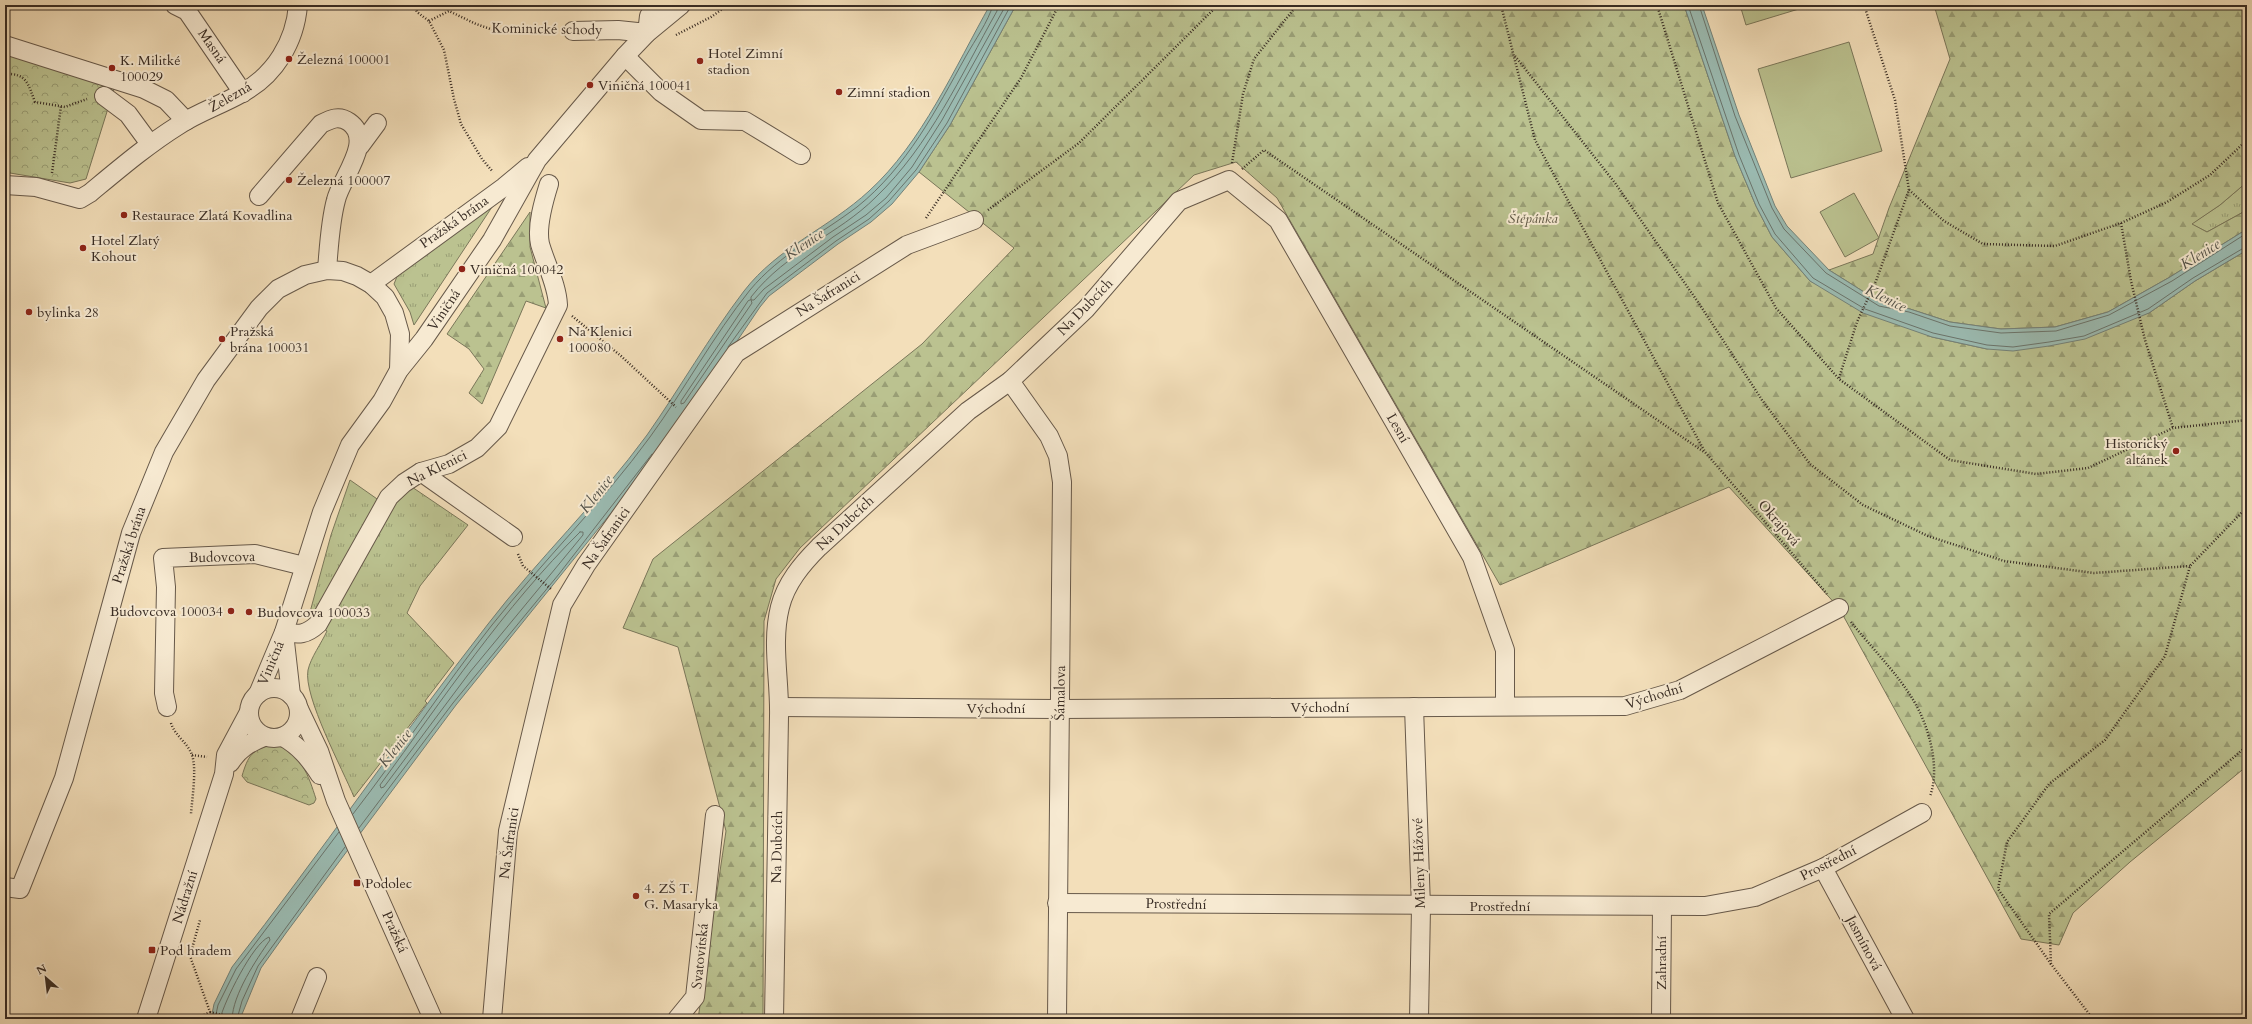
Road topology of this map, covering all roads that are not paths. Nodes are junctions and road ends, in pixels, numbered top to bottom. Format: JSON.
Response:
{"nodes":[{"id":1,"x":175,"y":5,"type":"edge"},
{"id":2,"x":298,"y":5,"type":"edge"},
{"id":3,"x":658,"y":5,"type":"edge"},
{"id":4,"x":681,"y":5,"type":"edge"},
{"id":5,"x":573,"y":31,"type":"road end"},
{"id":6,"x":647,"y":33,"type":"junction"},
{"id":7,"x":5,"y":45,"type":"edge"},
{"id":8,"x":625,"y":56,"type":"junction"},
{"id":9,"x":243,"y":93,"type":"junction"},
{"id":10,"x":104,"y":96,"type":"dead end"},
{"id":11,"x":186,"y":121,"type":"junction"},
{"id":12,"x":377,"y":123,"type":"dead end"},
{"id":13,"x":150,"y":144,"type":"junction"},
{"id":14,"x":360,"y":146,"type":"junction"},
{"id":15,"x":801,"y":155,"type":"dead end"},
{"id":16,"x":537,"y":160,"type":"junction"},
{"id":17,"x":1229,"y":180,"type":"joint"},
{"id":18,"x":549,"y":184,"type":"dead end"},
{"id":19,"x":5,"y":185,"type":"edge"},
{"id":20,"x":259,"y":196,"type":"dead end"},
{"id":21,"x":974,"y":220,"type":"road end"},
{"id":22,"x":327,"y":270,"type":"junction"},
{"id":23,"x":371,"y":284,"type":"junction"},
{"id":24,"x":399,"y":370,"type":"junction"},
{"id":25,"x":1010,"y":381,"type":"junction"},
{"id":26,"x":421,"y":472,"type":"junction"},
{"id":27,"x":513,"y":538,"type":"road end"},
{"id":28,"x":304,"y":566,"type":"junction"},
{"id":29,"x":1839,"y":608,"type":"road end"},
{"id":30,"x":284,"y":632,"type":"junction"},
{"id":31,"x":258,"y":694,"type":"junction"},
{"id":32,"x":295,"y":702,"type":"junction"},
{"id":33,"x":1414,"y":706,"type":"junction"},
{"id":34,"x":1504,"y":706,"type":"junction"},
{"id":35,"x":167,"y":707,"type":"dead end"},
{"id":36,"x":779,"y":707,"type":"junction"},
{"id":37,"x":1059,"y":709,"type":"junction"},
{"id":38,"x":249,"y":712,"type":"junction"},
{"id":39,"x":264,"y":737,"type":"junction"},
{"id":40,"x":283,"y":737,"type":"junction"},
{"id":41,"x":224,"y":774,"type":"junction"},
{"id":42,"x":336,"y":801,"type":"junction"},
{"id":43,"x":1922,"y":813,"type":"road end"},
{"id":44,"x":715,"y":815,"type":"dead end"},
{"id":45,"x":1823,"y":868,"type":"junction"},
{"id":46,"x":5,"y":887,"type":"edge"},
{"id":47,"x":1057,"y":903,"type":"junction"},
{"id":48,"x":1662,"y":906,"type":"junction"},
{"id":49,"x":1421,"y":907,"type":"junction"},
{"id":50,"x":317,"y":977,"type":"dead end"},
{"id":51,"x":146,"y":1019,"type":"edge"},
{"id":52,"x":300,"y":1019,"type":"edge"},
{"id":53,"x":433,"y":1019,"type":"edge"},
{"id":54,"x":492,"y":1019,"type":"edge"},
{"id":55,"x":677,"y":1019,"type":"edge"},
{"id":56,"x":774,"y":1019,"type":"edge"},
{"id":57,"x":1057,"y":1019,"type":"edge"},
{"id":58,"x":1420,"y":1019,"type":"edge"},
{"id":59,"x":1661,"y":1019,"type":"edge"},
{"id":60,"x":1905,"y":1019,"type":"edge"}],
"edges":[{"from":1,"to":9,"type":"street","name":"Masná"},
{"from":2,"to":9,"type":"street","name":"Železná"},
{"from":3,"to":6,"type":"street"},
{"from":4,"to":6,"type":"street","name":"Viničná"},
{"from":5,"to":6,"type":"street","name":"Kominické schody"},
{"from":6,"to":8,"type":"street","name":"Viničná"},
{"from":7,"to":11,"type":"street"},
{"from":8,"to":15,"type":"street"},
{"from":8,"to":16,"type":"street","name":"Viničná"},
{"from":9,"to":11,"type":"street","name":"Železná"},
{"from":10,"to":13,"type":"street"},
{"from":11,"to":13,"type":"street","name":"Železná"},
{"from":12,"to":14,"type":"street"},
{"from":13,"to":19,"type":"street","name":"Železná"},
{"from":14,"to":20,"type":"street"},
{"from":14,"to":22,"type":"street"},
{"from":16,"to":23,"type":"street","name":"Pražská brána"},
{"from":16,"to":24,"type":"street","name":"Viničná"},
{"from":17,"to":25,"type":"street","name":"Na Dubcích"},
{"from":17,"to":34,"type":"street","name":"Lesní"},
{"from":18,"to":26,"type":"street","name":"Na Klenici"},
{"from":21,"to":54,"type":"street","name":"Na Šafranici"},
{"from":22,"to":23,"type":"street","name":"Pražská brána"},
{"from":22,"to":46,"type":"street","name":"Pražská brána"},
{"from":23,"to":24,"type":"street","name":"Pražská brána"},
{"from":24,"to":28,"type":"street","name":"Viničná"},
{"from":25,"to":36,"type":"street","name":"Na Dubcích"},
{"from":25,"to":37,"type":"street","name":"Šámalova"},
{"from":26,"to":27,"type":"street"},
{"from":26,"to":30,"type":"street","name":"Na Klenici"},
{"from":28,"to":30,"type":"street","name":"Viničná"},
{"from":28,"to":35,"type":"street","name":"Budovcova"},
{"from":29,"to":34,"type":"street","name":"Východní"},
{"from":30,"to":31,"type":"street","name":"Viničná"},
{"from":30,"to":32,"type":"street","name":"Viničná"},
{"from":31,"to":32,"type":"street"},
{"from":31,"to":38,"type":"street"},
{"from":32,"to":40,"type":"street"},
{"from":32,"to":42,"type":"street","name":"Pražská"},
{"from":33,"to":34,"type":"street","name":"Východní"},
{"from":33,"to":37,"type":"street","name":"Východní"},
{"from":33,"to":49,"type":"street","name":"Mileny Hážové"},
{"from":36,"to":37,"type":"street","name":"Východní"},
{"from":36,"to":56,"type":"street","name":"Na Dubcích"},
{"from":37,"to":47,"type":"street","name":"Šámalova"},
{"from":38,"to":39,"type":"street"},
{"from":38,"to":41,"type":"street","name":"Nádražní"},
{"from":39,"to":40,"type":"street"},
{"from":39,"to":41,"type":"street","name":"Nádražní"},
{"from":40,"to":42,"type":"street","name":"Pražská"},
{"from":41,"to":51,"type":"street","name":"Nádražní"},
{"from":42,"to":53,"type":"street","name":"Pražská"},
{"from":43,"to":45,"type":"street","name":"Prostřední"},
{"from":44,"to":55,"type":"street","name":"Svatovítská"},
{"from":45,"to":48,"type":"street","name":"Prostřední"},
{"from":45,"to":60,"type":"street","name":"Jasmínová"},
{"from":47,"to":49,"type":"street","name":"Prostřední"},
{"from":47,"to":57,"type":"street","name":"Šámalova"},
{"from":48,"to":49,"type":"street","name":"Prostřední"},
{"from":48,"to":59,"type":"street","name":"Zahradní"},
{"from":49,"to":58,"type":"street","name":"Mileny Hážové"},
{"from":50,"to":52,"type":"street"}]}
